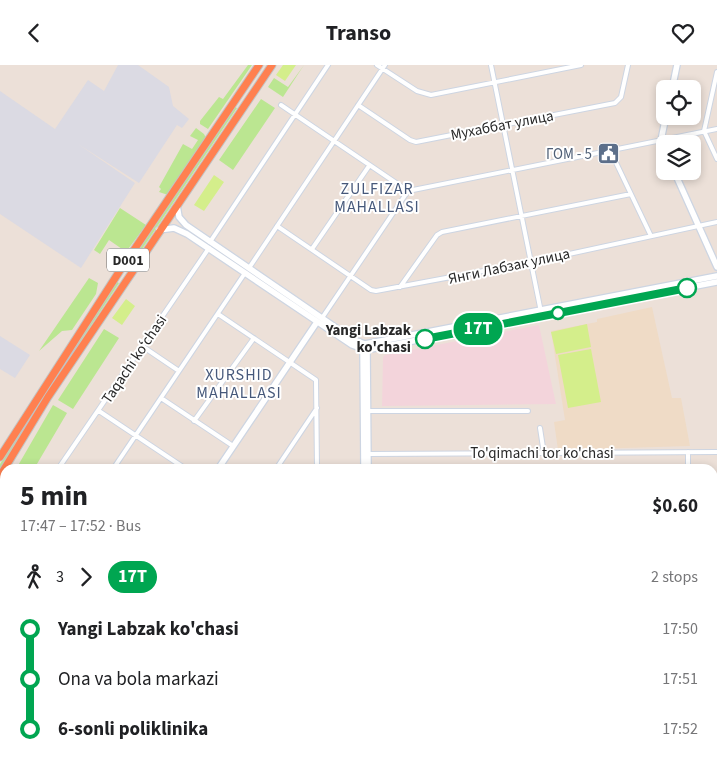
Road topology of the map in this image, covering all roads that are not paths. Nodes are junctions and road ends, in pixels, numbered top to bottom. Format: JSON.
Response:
{"nodes":[{"id":1,"x":259,"y":65,"type":"edge"},
{"id":2,"x":272,"y":65,"type":"edge"},
{"id":3,"x":328,"y":65,"type":"edge"},
{"id":4,"x":377,"y":65,"type":"edge"},
{"id":5,"x":491,"y":65,"type":"edge"},
{"id":6,"x":581,"y":65,"type":"edge"},
{"id":7,"x":628,"y":65,"type":"edge"},
{"id":8,"x":677,"y":65,"type":"edge"},
{"id":9,"x":384,"y":67,"type":"edge"},
{"id":10,"x":717,"y":72,"type":"edge"},
{"id":11,"x":253,"y":74,"type":"junction"},
{"id":12,"x":262,"y":80,"type":"junction"},
{"id":13,"x":674,"y":80,"type":"edge"},
{"id":14,"x":494,"y":82,"type":"junction"},
{"id":15,"x":236,"y":98,"type":"junction"},
{"id":16,"x":245,"y":104,"type":"junction"},
{"id":17,"x":281,"y":105,"type":"dead end"},
{"id":18,"x":358,"y":105,"type":"junction"},
{"id":19,"x":295,"y":114,"type":"junction"},
{"id":20,"x":502,"y":125,"type":"junction"},
{"id":21,"x":717,"y":129,"type":"edge"},
{"id":22,"x":704,"y":131,"type":"junction"},
{"id":23,"x":685,"y":135,"type":"edge"},
{"id":24,"x":334,"y":141,"type":"junction"},
{"id":25,"x":656,"y":141,"type":"edge"},
{"id":26,"x":610,"y":150,"type":"junction"},
{"id":27,"x":717,"y":159,"type":"edge"},
{"id":28,"x":369,"y":166,"type":"junction"},
{"id":29,"x":512,"y":170,"type":"junction"},
{"id":30,"x":678,"y":180,"type":"edge"},
{"id":31,"x":408,"y":191,"type":"junction"},
{"id":32,"x":630,"y":194,"type":"junction"},
{"id":33,"x":177,"y":203,"type":"junction"},
{"id":34,"x":521,"y":217,"type":"junction"},
{"id":35,"x":717,"y":222,"type":"edge"},
{"id":36,"x":278,"y":226,"type":"junction"},
{"id":37,"x":697,"y":226,"type":"junction"},
{"id":38,"x":159,"y":230,"type":"junction"},
{"id":39,"x":193,"y":233,"type":"junction"},
{"id":40,"x":651,"y":235,"type":"junction"},
{"id":41,"x":210,"y":245,"type":"junction"},
{"id":42,"x":312,"y":249,"type":"junction"},
{"id":43,"x":532,"y":262,"type":"junction"},
{"id":44,"x":717,"y":267,"type":"edge"},
{"id":45,"x":247,"y":271,"type":"junction"},
{"id":46,"x":119,"y":272,"type":"junction"},
{"id":47,"x":350,"y":275,"type":"junction"},
{"id":48,"x":717,"y":276,"type":"edge"},
{"id":49,"x":127,"y":278,"type":"junction"},
{"id":50,"x":717,"y":282,"type":"edge"},
{"id":51,"x":400,"y":287,"type":"junction"},
{"id":52,"x":541,"y":313,"type":"junction"},
{"id":53,"x":218,"y":314,"type":"junction"},
{"id":54,"x":319,"y":320,"type":"junction"},
{"id":55,"x":254,"y":338,"type":"junction"},
{"id":56,"x":142,"y":346,"type":"junction"},
{"id":57,"x":365,"y":348,"type":"junction"},
{"id":58,"x":290,"y":362,"type":"junction"},
{"id":59,"x":179,"y":371,"type":"junction"},
{"id":60,"x":161,"y":398,"type":"junction"},
{"id":61,"x":317,"y":407,"type":"junction"},
{"id":62,"x":99,"y":411,"type":"junction"},
{"id":63,"x":366,"y":411,"type":"junction"},
{"id":64,"x":528,"y":411,"type":"dead end"},
{"id":65,"x":194,"y":421,"type":"junction"},
{"id":66,"x":540,"y":428,"type":"dead end"},
{"id":67,"x":136,"y":435,"type":"junction"},
{"id":68,"x":233,"y":446,"type":"junction"},
{"id":69,"x":688,"y":452,"type":"junction"},
{"id":70,"x":717,"y":452,"type":"edge"},
{"id":71,"x":368,"y":454,"type":"junction"},
{"id":72,"x":544,"y":454,"type":"junction"},
{"id":73,"x":0,"y":457,"type":"edge"},
{"id":74,"x":6,"y":464,"type":"edge"},
{"id":75,"x":62,"y":464,"type":"edge"},
{"id":76,"x":116,"y":464,"type":"edge"},
{"id":77,"x":179,"y":464,"type":"edge"},
{"id":78,"x":221,"y":464,"type":"edge"},
{"id":79,"x":279,"y":464,"type":"edge"},
{"id":80,"x":317,"y":464,"type":"edge"},
{"id":81,"x":364,"y":464,"type":"edge"},
{"id":82,"x":368,"y":464,"type":"edge"},
{"id":83,"x":688,"y":464,"type":"edge"}],
"edges":[{"from":1,"to":11,"type":"highway","number":"D001"},
{"from":2,"to":12,"type":"highway","number":"D001"},
{"from":3,"to":19,"type":"street","name":"Taqachi koʻchasi"},
{"from":4,"to":9,"type":"street"},
{"from":5,"to":14,"type":"street"},
{"from":6,"to":14,"type":"street"},
{"from":7,"to":20,"type":"street","name":"Мухаббат улица"},
{"from":8,"to":13,"type":"main road"},
{"from":9,"to":14,"type":"street"},
{"from":9,"to":18,"type":"street"},
{"from":10,"to":22,"type":"street"},
{"from":11,"to":12,"type":"highway"},
{"from":11,"to":15,"type":"highway","number":"D001"},
{"from":12,"to":16,"type":"highway","number":"D001"},
{"from":14,"to":20,"type":"street"},
{"from":15,"to":16,"type":"highway"},
{"from":15,"to":46,"type":"highway","number":"D001"},
{"from":16,"to":33,"type":"highway","number":"D001"},
{"from":17,"to":19,"type":"street"},
{"from":18,"to":20,"type":"street","name":"Мухаббат улица"},
{"from":18,"to":24,"type":"street"},
{"from":19,"to":24,"type":"street"},
{"from":19,"to":41,"type":"street","name":"Taqachi koʻchasi"},
{"from":20,"to":29,"type":"street"},
{"from":21,"to":22,"type":"street"},
{"from":22,"to":23,"type":"street"},
{"from":22,"to":27,"type":"street"},
{"from":24,"to":28,"type":"street"},
{"from":24,"to":36,"type":"street"},
{"from":25,"to":26,"type":"street"},
{"from":26,"to":29,"type":"street"},
{"from":26,"to":32,"type":"street"},
{"from":28,"to":31,"type":"street"},
{"from":28,"to":42,"type":"street"},
{"from":29,"to":31,"type":"street"},
{"from":29,"to":34,"type":"street"},
{"from":30,"to":37,"type":"main road"},
{"from":31,"to":47,"type":"street"},
{"from":32,"to":34,"type":"street"},
{"from":32,"to":40,"type":"street"},
{"from":33,"to":38,"type":"highway","number":"D001"},
{"from":33,"to":39,"type":"main road"},
{"from":34,"to":43,"type":"street"},
{"from":34,"to":51,"type":"street"},
{"from":35,"to":37,"type":"street","name":"Янги Лабзак улица"},
{"from":36,"to":42,"type":"street","name":"Янги Лабзак улица"},
{"from":36,"to":45,"type":"street"},
{"from":37,"to":40,"type":"street","name":"Янги Лабзак улица"},
{"from":37,"to":44,"type":"main road"},
{"from":38,"to":39,"type":"main road"},
{"from":38,"to":49,"type":"highway","number":"D001"},
{"from":39,"to":41,"type":"main road"},
{"from":40,"to":43,"type":"street","name":"Янги Лабзак улица"},
{"from":41,"to":45,"type":"main road"},
{"from":41,"to":56,"type":"street","name":"Taqachi koʻchasi"},
{"from":42,"to":47,"type":"street","name":"Янги Лабзак улица"},
{"from":43,"to":51,"type":"street","name":"Янги Лабзак улица"},
{"from":43,"to":52,"type":"street"},
{"from":45,"to":53,"type":"street"},
{"from":45,"to":54,"type":"main road"},
{"from":46,"to":49,"type":"highway"},
{"from":46,"to":73,"type":"highway","number":"D001"},
{"from":47,"to":51,"type":"street","name":"Янги Лабзак улица"},
{"from":47,"to":54,"type":"street"},
{"from":48,"to":52,"type":"main road"},
{"from":49,"to":74,"type":"highway","number":"D001"},
{"from":50,"to":52,"type":"main road"},
{"from":52,"to":57,"type":"main road"},
{"from":53,"to":55,"type":"street"},
{"from":53,"to":59,"type":"street"},
{"from":54,"to":57,"type":"main road"},
{"from":54,"to":58,"type":"main road"},
{"from":55,"to":58,"type":"street"},
{"from":55,"to":65,"type":"street"},
{"from":56,"to":59,"type":"street"},
{"from":56,"to":62,"type":"street","name":"Taqachi koʻchasi"},
{"from":57,"to":63,"type":"main road"},
{"from":58,"to":61,"type":"street"},
{"from":58,"to":68,"type":"main road"},
{"from":59,"to":60,"type":"street"},
{"from":60,"to":65,"type":"street"},
{"from":60,"to":67,"type":"street"},
{"from":61,"to":79,"type":"street"},
{"from":61,"to":80,"type":"street"},
{"from":62,"to":67,"type":"street"},
{"from":62,"to":75,"type":"street","name":"Taqachi koʻchasi"},
{"from":63,"to":64,"type":"street"},
{"from":63,"to":71,"type":"main road"},
{"from":63,"to":81,"type":"main road"},
{"from":65,"to":68,"type":"street"},
{"from":66,"to":72,"type":"street"},
{"from":67,"to":76,"type":"street"},
{"from":67,"to":77,"type":"street"},
{"from":68,"to":78,"type":"main road"},
{"from":69,"to":70,"type":"street","name":"To'qimachi tor ko'chasi"},
{"from":69,"to":72,"type":"street","name":"To'qimachi tor ko'chasi"},
{"from":69,"to":83,"type":"street"},
{"from":71,"to":72,"type":"street","name":"To'qimachi tor ko'chasi"},
{"from":71,"to":82,"type":"main road"}]}
